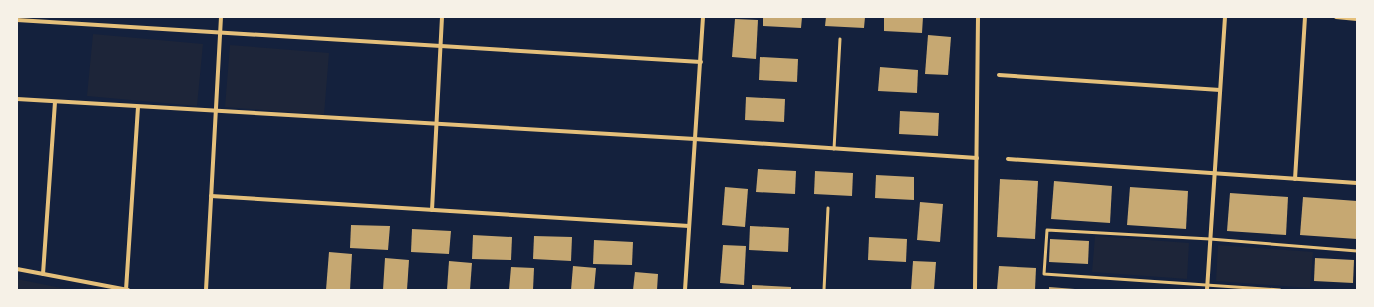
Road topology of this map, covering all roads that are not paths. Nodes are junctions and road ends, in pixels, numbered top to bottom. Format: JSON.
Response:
{"nodes":[{"id":1,"x":221,"y":17,"type":"edge"},
{"id":2,"x":442,"y":17,"type":"edge"},
{"id":3,"x":704,"y":17,"type":"edge"},
{"id":4,"x":978,"y":17,"type":"edge"},
{"id":5,"x":1225,"y":17,"type":"edge"},
{"id":6,"x":1305,"y":17,"type":"edge"},
{"id":7,"x":1336,"y":17,"type":"edge"},
{"id":8,"x":1357,"y":19,"type":"edge"},
{"id":9,"x":17,"y":20,"type":"edge"},
{"id":10,"x":220,"y":33,"type":"junction"},
{"id":11,"x":840,"y":40,"type":"dead end"},
{"id":12,"x":441,"y":47,"type":"junction"},
{"id":13,"x":701,"y":62,"type":"junction"},
{"id":14,"x":999,"y":75,"type":"dead end"},
{"id":15,"x":1220,"y":90,"type":"junction"},
{"id":16,"x":17,"y":99,"type":"edge"},
{"id":17,"x":55,"y":102,"type":"junction"},
{"id":18,"x":138,"y":107,"type":"junction"},
{"id":19,"x":215,"y":111,"type":"junction"},
{"id":20,"x":436,"y":124,"type":"junction"},
{"id":21,"x":696,"y":139,"type":"junction"},
{"id":22,"x":834,"y":149,"type":"junction"},
{"id":23,"x":977,"y":158,"type":"junction"},
{"id":24,"x":1008,"y":160,"type":"dead end"},
{"id":25,"x":1215,"y":173,"type":"junction"},
{"id":26,"x":1295,"y":179,"type":"junction"},
{"id":27,"x":1357,"y":183,"type":"edge"},
{"id":28,"x":211,"y":196,"type":"junction"},
{"id":29,"x":828,"y":208,"type":"dead end"},
{"id":30,"x":432,"y":210,"type":"junction"},
{"id":31,"x":689,"y":226,"type":"junction"},
{"id":32,"x":1210,"y":239,"type":"junction"},
{"id":33,"x":1357,"y":251,"type":"edge"},
{"id":34,"x":17,"y":269,"type":"edge"},
{"id":35,"x":43,"y":274,"type":"junction"},
{"id":36,"x":1207,"y":285,"type":"junction"},
{"id":37,"x":127,"y":290,"type":"edge"},
{"id":38,"x":206,"y":290,"type":"edge"},
{"id":39,"x":685,"y":290,"type":"edge"},
{"id":40,"x":824,"y":290,"type":"edge"},
{"id":41,"x":975,"y":290,"type":"edge"},
{"id":42,"x":1207,"y":290,"type":"edge"},
{"id":43,"x":1280,"y":290,"type":"edge"}],
"edges":[{"from":1,"to":10,"type":"street"},
{"from":2,"to":12,"type":"street"},
{"from":3,"to":13,"type":"street"},
{"from":4,"to":23,"type":"street"},
{"from":5,"to":15,"type":"street"},
{"from":6,"to":26,"type":"street"},
{"from":7,"to":8,"type":"street"},
{"from":9,"to":10,"type":"street"},
{"from":10,"to":12,"type":"street"},
{"from":10,"to":19,"type":"street"},
{"from":11,"to":22,"type":"lane"},
{"from":12,"to":13,"type":"street"},
{"from":12,"to":20,"type":"street"},
{"from":13,"to":21,"type":"street"},
{"from":14,"to":15,"type":"street"},
{"from":15,"to":25,"type":"street"},
{"from":16,"to":17,"type":"street"},
{"from":17,"to":18,"type":"street"},
{"from":17,"to":35,"type":"street"},
{"from":18,"to":19,"type":"street"},
{"from":18,"to":37,"type":"street"},
{"from":19,"to":20,"type":"street"},
{"from":19,"to":28,"type":"street"},
{"from":20,"to":21,"type":"street"},
{"from":20,"to":30,"type":"street"},
{"from":21,"to":22,"type":"street"},
{"from":21,"to":31,"type":"street"},
{"from":22,"to":23,"type":"street"},
{"from":23,"to":41,"type":"street"},
{"from":24,"to":25,"type":"street"},
{"from":25,"to":26,"type":"street"},
{"from":25,"to":32,"type":"street"},
{"from":26,"to":27,"type":"street"},
{"from":28,"to":30,"type":"street"},
{"from":28,"to":38,"type":"street"},
{"from":29,"to":40,"type":"lane"},
{"from":30,"to":31,"type":"street"},
{"from":31,"to":39,"type":"street"},
{"from":32,"to":33,"type":"lane"},
{"from":32,"to":36,"type":"street"},
{"from":32,"to":36,"type":"lane"},
{"from":34,"to":35,"type":"street"},
{"from":35,"to":37,"type":"street"},
{"from":36,"to":42,"type":"street"},
{"from":36,"to":43,"type":"lane"}]}
